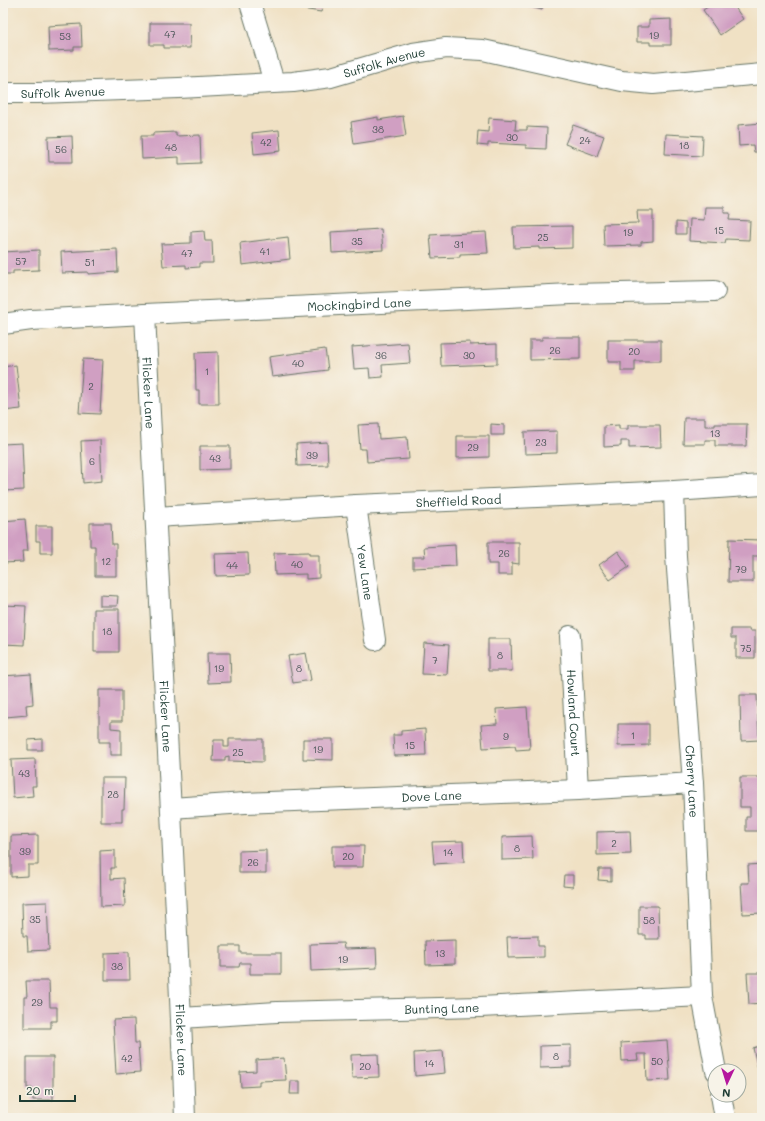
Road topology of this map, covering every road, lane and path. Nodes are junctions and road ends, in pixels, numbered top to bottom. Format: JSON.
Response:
{"nodes":[{"id":1,"x":250,"y":3,"type":"edge"},
{"id":2,"x":762,"y":74,"type":"edge"},
{"id":3,"x":274,"y":82,"type":"junction"},
{"id":4,"x":3,"y":93,"type":"edge"},
{"id":5,"x":715,"y":291,"type":"dead end"},
{"id":6,"x":145,"y":314,"type":"junction"},
{"id":7,"x":3,"y":324,"type":"edge"},
{"id":8,"x":762,"y":485,"type":"edge"},
{"id":9,"x":674,"y":491,"type":"junction"},
{"id":10,"x":356,"y":505,"type":"junction"},
{"id":11,"x":155,"y":517,"type":"junction"},
{"id":12,"x":570,"y":636,"type":"dead end"},
{"id":13,"x":375,"y":640,"type":"dead end"},
{"id":14,"x":693,"y":783,"type":"junction"},
{"id":15,"x":578,"y":790,"type":"junction"},
{"id":16,"x":171,"y":808,"type":"junction"},
{"id":17,"x":702,"y":996,"type":"junction"},
{"id":18,"x":181,"y":1018,"type":"junction"},
{"id":19,"x":715,"y":1063,"type":"edge"},
{"id":20,"x":722,"y":1103,"type":"edge"},
{"id":21,"x":185,"y":1118,"type":"edge"},
{"id":22,"x":725,"y":1118,"type":"edge"}],
"edges":[{"from":1,"to":3,"type":"street"},
{"from":2,"to":3,"type":"street","name":"Suffolk Avenue"},
{"from":3,"to":4,"type":"street","name":"Suffolk Avenue"},
{"from":5,"to":6,"type":"street","name":"Mockingbird Lane"},
{"from":6,"to":7,"type":"street","name":"Mockingbird Lane"},
{"from":6,"to":11,"type":"street","name":"Flicker Lane"},
{"from":8,"to":9,"type":"street","name":"Sheffield Road"},
{"from":9,"to":10,"type":"street","name":"Sheffield Road"},
{"from":9,"to":14,"type":"street","name":"Cherry Lane"},
{"from":10,"to":11,"type":"street","name":"Sheffield Road"},
{"from":10,"to":13,"type":"street","name":"Yew Lane"},
{"from":11,"to":16,"type":"street","name":"Flicker Lane"},
{"from":12,"to":15,"type":"street","name":"Howland Court"},
{"from":14,"to":15,"type":"street","name":"Dove Lane"},
{"from":14,"to":17,"type":"street","name":"Cherry Lane"},
{"from":15,"to":16,"type":"street","name":"Dove Lane"},
{"from":16,"to":18,"type":"street","name":"Flicker Lane"},
{"from":17,"to":18,"type":"street","name":"Bunting Lane"},
{"from":17,"to":19,"type":"street","name":"Cherry Lane"},
{"from":18,"to":21,"type":"street","name":"Flicker Lane"},
{"from":20,"to":22,"type":"street"}]}
